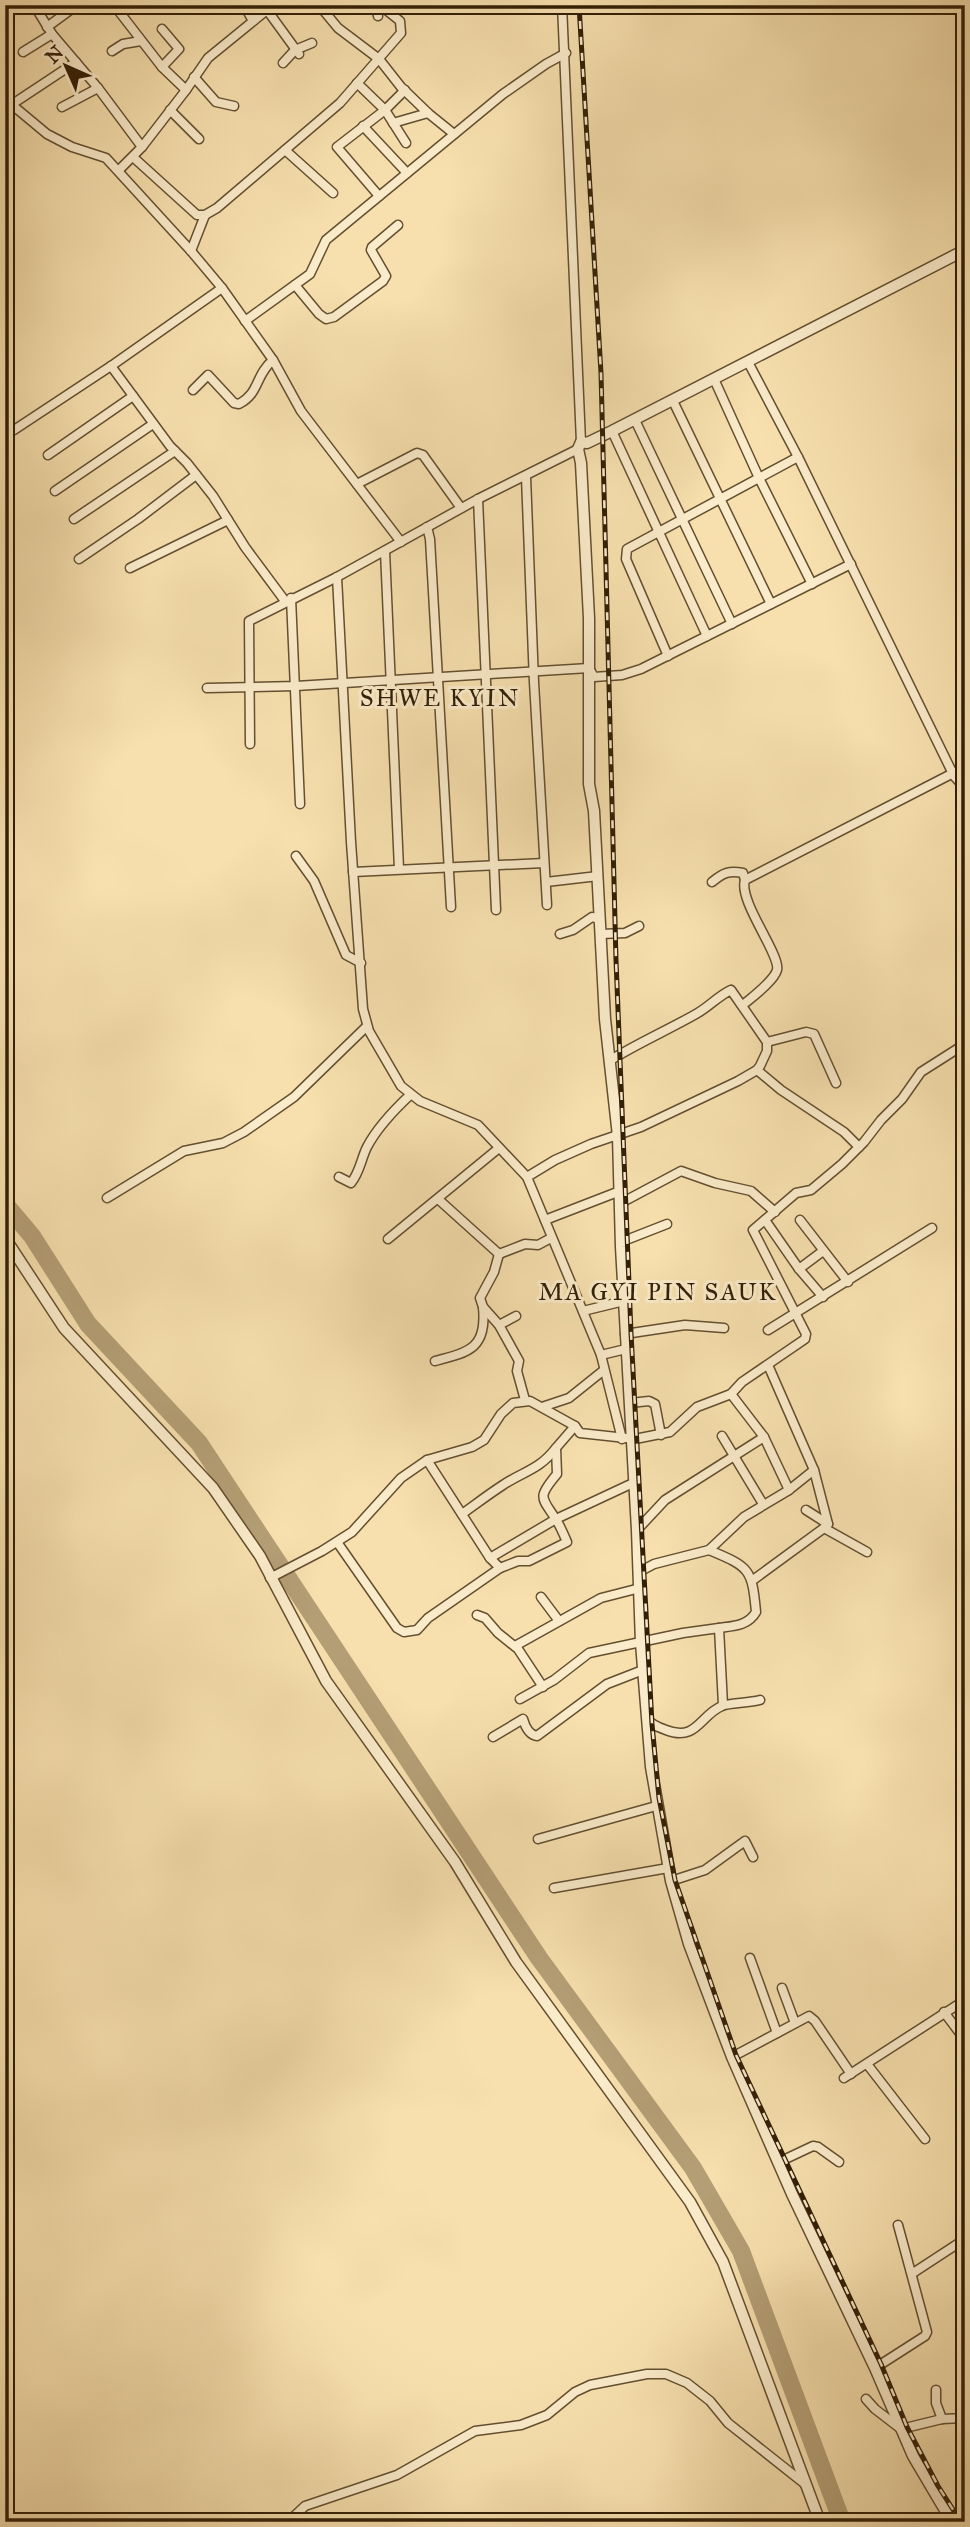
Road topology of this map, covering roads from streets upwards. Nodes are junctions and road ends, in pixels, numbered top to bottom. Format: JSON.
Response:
{"nodes":[{"id":1,"x":34,"y":5,"type":"edge"},
{"id":2,"x":77,"y":5,"type":"edge"},
{"id":3,"x":114,"y":5,"type":"edge"},
{"id":4,"x":244,"y":5,"type":"edge"},
{"id":5,"x":319,"y":5,"type":"edge"},
{"id":6,"x":378,"y":5,"type":"edge"},
{"id":7,"x":562,"y":5,"type":"edge"},
{"id":8,"x":270,"y":8,"type":"edge"},
{"id":9,"x":379,"y":16,"type":"dead end"},
{"id":10,"x":253,"y":20,"type":"junction"},
{"id":11,"x":162,"y":29,"type":"dead end"},
{"id":12,"x":49,"y":31,"type":"junction"},
{"id":13,"x":141,"y":41,"type":"junction"},
{"id":14,"x":312,"y":43,"type":"dead end"},
{"id":15,"x":113,"y":51,"type":"dead end"},
{"id":16,"x":23,"y":52,"type":"dead end"},
{"id":17,"x":297,"y":52,"type":"junction"},
{"id":18,"x":566,"y":54,"type":"junction"},
{"id":19,"x":379,"y":59,"type":"junction"},
{"id":20,"x":76,"y":62,"type":"junction"},
{"id":21,"x":282,"y":62,"type":"dead end"},
{"id":22,"x":162,"y":67,"type":"junction"},
{"id":23,"x":194,"y":77,"type":"junction"},
{"id":24,"x":357,"y":83,"type":"junction"},
{"id":25,"x":98,"y":88,"type":"junction"},
{"id":26,"x":186,"y":90,"type":"junction"},
{"id":27,"x":405,"y":90,"type":"junction"},
{"id":28,"x":8,"y":102,"type":"edge"},
{"id":29,"x":234,"y":106,"type":"dead end"},
{"id":30,"x":62,"y":107,"type":"dead end"},
{"id":31,"x":170,"y":110,"type":"junction"},
{"id":32,"x":385,"y":110,"type":"junction"},
{"id":33,"x":428,"y":113,"type":"junction"},
{"id":34,"x":393,"y":122,"type":"junction"},
{"id":35,"x":363,"y":126,"type":"junction"},
{"id":36,"x":454,"y":134,"type":"junction"},
{"id":37,"x":199,"y":139,"type":"dead end"},
{"id":38,"x":406,"y":143,"type":"dead end"},
{"id":39,"x":142,"y":147,"type":"junction"},
{"id":40,"x":285,"y":150,"type":"junction"},
{"id":41,"x":133,"y":157,"type":"junction"},
{"id":42,"x":119,"y":170,"type":"junction"},
{"id":43,"x":407,"y":173,"type":"junction"},
{"id":44,"x":333,"y":193,"type":"dead end"},
{"id":45,"x":379,"y":196,"type":"junction"},
{"id":46,"x":205,"y":215,"type":"junction"},
{"id":47,"x":398,"y":225,"type":"dead end"},
{"id":48,"x":965,"y":250,"type":"edge"},
{"id":49,"x":191,"y":251,"type":"junction"},
{"id":50,"x":295,"y":285,"type":"junction"},
{"id":51,"x":222,"y":288,"type":"junction"},
{"id":52,"x":245,"y":321,"type":"junction"},
{"id":53,"x":273,"y":360,"type":"junction"},
{"id":54,"x":748,"y":362,"type":"junction"},
{"id":55,"x":111,"y":366,"type":"junction"},
{"id":56,"x":714,"y":379,"type":"junction"},
{"id":57,"x":192,"y":390,"type":"dead end"},
{"id":58,"x":132,"y":396,"type":"junction"},
{"id":59,"x":673,"y":401,"type":"junction"},
{"id":60,"x":635,"y":420,"type":"junction"},
{"id":61,"x":153,"y":424,"type":"junction"},
{"id":62,"x":14,"y":430,"type":"dead end"},
{"id":63,"x":612,"y":431,"type":"junction"},
{"id":64,"x":580,"y":446,"type":"junction"},
{"id":65,"x":175,"y":451,"type":"junction"},
{"id":66,"x":48,"y":455,"type":"dead end"},
{"id":67,"x":798,"y":457,"type":"junction"},
{"id":68,"x":196,"y":475,"type":"junction"},
{"id":69,"x":526,"y":477,"type":"junction"},
{"id":70,"x":759,"y":478,"type":"junction"},
{"id":71,"x":358,"y":484,"type":"junction"},
{"id":72,"x":55,"y":491,"type":"dead end"},
{"id":73,"x":478,"y":499,"type":"junction"},
{"id":74,"x":720,"y":499,"type":"junction"},
{"id":75,"x":461,"y":508,"type":"junction"},
{"id":76,"x":74,"y":519,"type":"dead end"},
{"id":77,"x":682,"y":519,"type":"junction"},
{"id":78,"x":228,"y":520,"type":"junction"},
{"id":79,"x":427,"y":527,"type":"junction"},
{"id":80,"x":658,"y":531,"type":"junction"},
{"id":81,"x":401,"y":542,"type":"junction"},
{"id":82,"x":385,"y":551,"type":"junction"},
{"id":83,"x":79,"y":559,"type":"dead end"},
{"id":84,"x":850,"y":564,"type":"junction"},
{"id":85,"x":130,"y":568,"type":"dead end"},
{"id":86,"x":337,"y":577,"type":"junction"},
{"id":87,"x":812,"y":584,"type":"junction"},
{"id":88,"x":288,"y":600,"type":"junction"},
{"id":89,"x":771,"y":604,"type":"junction"},
{"id":90,"x":732,"y":624,"type":"junction"},
{"id":91,"x":707,"y":636,"type":"junction"},
{"id":92,"x":668,"y":656,"type":"junction"},
{"id":93,"x":589,"y":668,"type":"junction"},
{"id":94,"x":533,"y":672,"type":"junction"},
{"id":95,"x":485,"y":674,"type":"junction"},
{"id":96,"x":438,"y":677,"type":"junction"},
{"id":97,"x":391,"y":680,"type":"junction"},
{"id":98,"x":342,"y":683,"type":"junction"},
{"id":99,"x":296,"y":686,"type":"junction"},
{"id":100,"x":207,"y":688,"type":"dead end"},
{"id":101,"x":250,"y":688,"type":"junction"},
{"id":102,"x":250,"y":744,"type":"dead end"},
{"id":103,"x":965,"y":767,"type":"edge"},
{"id":104,"x":953,"y":773,"type":"junction"},
{"id":105,"x":965,"y":789,"type":"edge"},
{"id":106,"x":300,"y":804,"type":"dead end"},
{"id":107,"x":296,"y":856,"type":"dead end"},
{"id":108,"x":544,"y":863,"type":"junction"},
{"id":109,"x":494,"y":865,"type":"junction"},
{"id":110,"x":447,"y":868,"type":"junction"},
{"id":111,"x":399,"y":869,"type":"junction"},
{"id":112,"x":353,"y":873,"type":"junction"},
{"id":113,"x":598,"y":876,"type":"junction"},
{"id":114,"x":745,"y":880,"type":"junction"},
{"id":115,"x":546,"y":882,"type":"junction"},
{"id":116,"x":712,"y":882,"type":"dead end"},
{"id":117,"x":547,"y":905,"type":"dead end"},
{"id":118,"x":451,"y":907,"type":"dead end"},
{"id":119,"x":496,"y":911,"type":"dead end"},
{"id":120,"x":600,"y":919,"type":"junction"},
{"id":121,"x":639,"y":926,"type":"dead end"},
{"id":122,"x":560,"y":934,"type":"dead end"},
{"id":123,"x":601,"y":934,"type":"junction"},
{"id":124,"x":361,"y":963,"type":"junction"},
{"id":125,"x":743,"y":1006,"type":"junction"},
{"id":126,"x":367,"y":1026,"type":"junction"},
{"id":127,"x":766,"y":1042,"type":"junction"},
{"id":128,"x":965,"y":1044,"type":"edge"},
{"id":129,"x":609,"y":1061,"type":"junction"},
{"id":130,"x":757,"y":1070,"type":"junction"},
{"id":131,"x":836,"y":1083,"type":"dead end"},
{"id":132,"x":410,"y":1095,"type":"junction"},
{"id":133,"x":618,"y":1136,"type":"junction"},
{"id":134,"x":859,"y":1147,"type":"junction"},
{"id":135,"x":499,"y":1148,"type":"junction"},
{"id":136,"x":339,"y":1177,"type":"dead end"},
{"id":137,"x":527,"y":1177,"type":"junction"},
{"id":138,"x":620,"y":1191,"type":"junction"},
{"id":139,"x":107,"y":1198,"type":"dead end"},
{"id":140,"x":438,"y":1199,"type":"junction"},
{"id":141,"x":621,"y":1203,"type":"junction"},
{"id":142,"x":775,"y":1212,"type":"junction"},
{"id":143,"x":545,"y":1220,"type":"junction"},
{"id":144,"x":765,"y":1220,"type":"junction"},
{"id":145,"x":800,"y":1220,"type":"dead end"},
{"id":146,"x":667,"y":1224,"type":"dead end"},
{"id":147,"x":932,"y":1228,"type":"dead end"},
{"id":148,"x":5,"y":1238,"type":"edge"},
{"id":149,"x":551,"y":1238,"type":"junction"},
{"id":150,"x":388,"y":1239,"type":"dead end"},
{"id":151,"x":621,"y":1242,"type":"junction"},
{"id":152,"x":823,"y":1251,"type":"junction"},
{"id":153,"x":499,"y":1254,"type":"junction"},
{"id":154,"x":799,"y":1269,"type":"junction"},
{"id":155,"x":848,"y":1282,"type":"junction"},
{"id":156,"x":823,"y":1297,"type":"junction"},
{"id":157,"x":624,"y":1301,"type":"junction"},
{"id":158,"x":483,"y":1307,"type":"junction"},
{"id":159,"x":583,"y":1311,"type":"junction"},
{"id":160,"x":796,"y":1315,"type":"junction"},
{"id":161,"x":516,"y":1316,"type":"dead end"},
{"id":162,"x":499,"y":1325,"type":"junction"},
{"id":163,"x":724,"y":1328,"type":"dead end"},
{"id":164,"x":768,"y":1330,"type":"dead end"},
{"id":165,"x":625,"y":1334,"type":"junction"},
{"id":166,"x":626,"y":1349,"type":"junction"},
{"id":167,"x":601,"y":1355,"type":"junction"},
{"id":168,"x":435,"y":1361,"type":"dead end"},
{"id":169,"x":768,"y":1365,"type":"junction"},
{"id":170,"x":604,"y":1370,"type":"junction"},
{"id":171,"x":732,"y":1394,"type":"junction"},
{"id":172,"x":525,"y":1400,"type":"junction"},
{"id":173,"x":630,"y":1403,"type":"junction"},
{"id":174,"x":541,"y":1407,"type":"junction"},
{"id":175,"x":575,"y":1426,"type":"junction"},
{"id":176,"x":661,"y":1435,"type":"junction"},
{"id":177,"x":722,"y":1436,"type":"dead end"},
{"id":178,"x":764,"y":1437,"type":"junction"},
{"id":179,"x":627,"y":1438,"type":"junction"},
{"id":180,"x":556,"y":1448,"type":"junction"},
{"id":181,"x":735,"y":1456,"type":"junction"},
{"id":182,"x":427,"y":1460,"type":"junction"},
{"id":183,"x":814,"y":1470,"type":"junction"},
{"id":184,"x":633,"y":1483,"type":"junction"},
{"id":185,"x":789,"y":1490,"type":"junction"},
{"id":186,"x":764,"y":1504,"type":"junction"},
{"id":187,"x":806,"y":1510,"type":"dead end"},
{"id":188,"x":462,"y":1514,"type":"junction"},
{"id":189,"x":556,"y":1519,"type":"junction"},
{"id":190,"x":826,"y":1526,"type":"junction"},
{"id":191,"x":637,"y":1530,"type":"junction"},
{"id":192,"x":337,"y":1542,"type":"junction"},
{"id":193,"x":709,"y":1550,"type":"junction"},
{"id":194,"x":867,"y":1552,"type":"dead end"},
{"id":195,"x":490,"y":1558,"type":"junction"},
{"id":196,"x":500,"y":1568,"type":"junction"},
{"id":197,"x":639,"y":1572,"type":"junction"},
{"id":198,"x":274,"y":1576,"type":"junction"},
{"id":199,"x":753,"y":1580,"type":"junction"},
{"id":200,"x":640,"y":1588,"type":"junction"},
{"id":201,"x":541,"y":1597,"type":"dead end"},
{"id":202,"x":477,"y":1615,"type":"dead end"},
{"id":203,"x":559,"y":1621,"type":"junction"},
{"id":204,"x":719,"y":1628,"type":"junction"},
{"id":205,"x":641,"y":1643,"type":"junction"},
{"id":206,"x":514,"y":1646,"type":"junction"},
{"id":207,"x":643,"y":1670,"type":"junction"},
{"id":208,"x":543,"y":1687,"type":"junction"},
{"id":209,"x":520,"y":1699,"type":"dead end"},
{"id":210,"x":760,"y":1700,"type":"dead end"},
{"id":211,"x":723,"y":1705,"type":"junction"},
{"id":212,"x":647,"y":1719,"type":"junction"},
{"id":213,"x":493,"y":1737,"type":"dead end"},
{"id":214,"x":656,"y":1806,"type":"junction"},
{"id":215,"x":538,"y":1839,"type":"dead end"},
{"id":216,"x":753,"y":1857,"type":"dead end"},
{"id":217,"x":668,"y":1868,"type":"junction"},
{"id":218,"x":671,"y":1881,"type":"junction"},
{"id":219,"x":554,"y":1888,"type":"dead end"},
{"id":220,"x":750,"y":1958,"type":"dead end"},
{"id":221,"x":782,"y":1988,"type":"dead end"},
{"id":222,"x":965,"y":2000,"type":"edge"},
{"id":223,"x":944,"y":2012,"type":"junction"},
{"id":224,"x":795,"y":2023,"type":"junction"},
{"id":225,"x":777,"y":2033,"type":"junction"},
{"id":226,"x":965,"y":2040,"type":"edge"},
{"id":227,"x":732,"y":2057,"type":"junction"},
{"id":228,"x":867,"y":2063,"type":"junction"},
{"id":229,"x":925,"y":2139,"type":"dead end"},
{"id":230,"x":779,"y":2162,"type":"junction"},
{"id":231,"x":839,"y":2162,"type":"dead end"},
{"id":232,"x":898,"y":2225,"type":"dead end"},
{"id":233,"x":965,"y":2239,"type":"edge"},
{"id":234,"x":913,"y":2273,"type":"junction"},
{"id":235,"x":875,"y":2368,"type":"junction"},
{"id":236,"x":936,"y":2389,"type":"dead end"},
{"id":237,"x":866,"y":2399,"type":"dead end"},
{"id":238,"x":965,"y":2418,"type":"edge"},
{"id":239,"x":942,"y":2419,"type":"junction"},
{"id":240,"x":901,"y":2429,"type":"junction"},
{"id":241,"x":806,"y":2484,"type":"junction"},
{"id":242,"x":288,"y":2522,"type":"edge"},
{"id":243,"x":820,"y":2522,"type":"edge"},
{"id":244,"x":952,"y":2522,"type":"edge"}],
"edges":[{"from":1,"to":12,"type":"street"},
{"from":2,"to":12,"type":"street"},
{"from":3,"to":13,"type":"street"},
{"from":4,"to":10,"type":"street"},
{"from":5,"to":19,"type":"street"},
{"from":6,"to":9,"type":"street"},
{"from":6,"to":19,"type":"street"},
{"from":7,"to":18,"type":"street"},
{"from":8,"to":10,"type":"street"},
{"from":8,"to":17,"type":"street"},
{"from":10,"to":23,"type":"street"},
{"from":11,"to":22,"type":"street"},
{"from":12,"to":16,"type":"street"},
{"from":12,"to":20,"type":"street"},
{"from":13,"to":15,"type":"street"},
{"from":13,"to":22,"type":"street"},
{"from":14,"to":17,"type":"street"},
{"from":17,"to":21,"type":"street"},
{"from":18,"to":36,"type":"street"},
{"from":18,"to":64,"type":"street"},
{"from":19,"to":24,"type":"street"},
{"from":19,"to":27,"type":"street"},
{"from":20,"to":25,"type":"street"},
{"from":20,"to":28,"type":"street"},
{"from":22,"to":26,"type":"street"},
{"from":23,"to":26,"type":"street"},
{"from":23,"to":29,"type":"street"},
{"from":24,"to":32,"type":"street"},
{"from":24,"to":40,"type":"street"},
{"from":25,"to":30,"type":"street"},
{"from":25,"to":39,"type":"street"},
{"from":26,"to":31,"type":"street"},
{"from":27,"to":32,"type":"street"},
{"from":27,"to":33,"type":"street"},
{"from":28,"to":42,"type":"street"},
{"from":31,"to":37,"type":"street"},
{"from":31,"to":39,"type":"street"},
{"from":32,"to":34,"type":"street"},
{"from":32,"to":35,"type":"street"},
{"from":33,"to":34,"type":"street"},
{"from":33,"to":36,"type":"street"},
{"from":34,"to":38,"type":"street"},
{"from":35,"to":43,"type":"street"},
{"from":35,"to":45,"type":"street"},
{"from":36,"to":43,"type":"street"},
{"from":39,"to":41,"type":"street"},
{"from":40,"to":44,"type":"street"},
{"from":40,"to":46,"type":"street"},
{"from":41,"to":42,"type":"street"},
{"from":41,"to":46,"type":"street"},
{"from":42,"to":49,"type":"street"},
{"from":43,"to":45,"type":"street"},
{"from":45,"to":50,"type":"street"},
{"from":46,"to":49,"type":"street"},
{"from":47,"to":50,"type":"street"},
{"from":48,"to":54,"type":"street"},
{"from":49,"to":51,"type":"street"},
{"from":50,"to":52,"type":"street"},
{"from":51,"to":52,"type":"street"},
{"from":51,"to":55,"type":"street"},
{"from":52,"to":53,"type":"street"},
{"from":53,"to":57,"type":"street"},
{"from":53,"to":71,"type":"street"},
{"from":54,"to":56,"type":"street"},
{"from":54,"to":67,"type":"street"},
{"from":55,"to":58,"type":"street"},
{"from":55,"to":62,"type":"street"},
{"from":56,"to":59,"type":"street"},
{"from":56,"to":70,"type":"street"},
{"from":58,"to":61,"type":"street"},
{"from":58,"to":66,"type":"street"},
{"from":59,"to":60,"type":"street"},
{"from":59,"to":74,"type":"street"},
{"from":60,"to":63,"type":"street"},
{"from":60,"to":77,"type":"street"},
{"from":61,"to":65,"type":"street"},
{"from":61,"to":72,"type":"street"},
{"from":63,"to":64,"type":"street"},
{"from":63,"to":80,"type":"street"},
{"from":64,"to":69,"type":"street"},
{"from":64,"to":93,"type":"street"},
{"from":65,"to":68,"type":"street"},
{"from":65,"to":76,"type":"street"},
{"from":67,"to":70,"type":"street"},
{"from":67,"to":84,"type":"street"},
{"from":68,"to":78,"type":"street"},
{"from":68,"to":83,"type":"street"},
{"from":69,"to":73,"type":"street"},
{"from":69,"to":94,"type":"street"},
{"from":70,"to":74,"type":"street"},
{"from":70,"to":87,"type":"street"},
{"from":71,"to":75,"type":"street"},
{"from":71,"to":81,"type":"street"},
{"from":73,"to":75,"type":"street"},
{"from":73,"to":95,"type":"street"},
{"from":74,"to":77,"type":"street"},
{"from":74,"to":89,"type":"street"},
{"from":75,"to":79,"type":"street"},
{"from":77,"to":80,"type":"street"},
{"from":77,"to":90,"type":"street"},
{"from":78,"to":85,"type":"street"},
{"from":78,"to":88,"type":"street"},
{"from":79,"to":81,"type":"street"},
{"from":79,"to":96,"type":"street"},
{"from":80,"to":91,"type":"street"},
{"from":80,"to":92,"type":"street"},
{"from":81,"to":82,"type":"street"},
{"from":82,"to":86,"type":"street"},
{"from":82,"to":97,"type":"street"},
{"from":84,"to":87,"type":"street"},
{"from":84,"to":104,"type":"street"},
{"from":86,"to":88,"type":"street"},
{"from":86,"to":98,"type":"street"},
{"from":87,"to":89,"type":"street"},
{"from":88,"to":99,"type":"street"},
{"from":88,"to":101,"type":"street"},
{"from":89,"to":90,"type":"street"},
{"from":90,"to":91,"type":"street"},
{"from":91,"to":92,"type":"street"},
{"from":92,"to":93,"type":"street"},
{"from":93,"to":94,"type":"street"},
{"from":93,"to":113,"type":"street"},
{"from":94,"to":95,"type":"street"},
{"from":94,"to":108,"type":"street"},
{"from":95,"to":96,"type":"street"},
{"from":95,"to":109,"type":"street"},
{"from":96,"to":97,"type":"street"},
{"from":96,"to":110,"type":"street"},
{"from":97,"to":98,"type":"street"},
{"from":97,"to":111,"type":"street"},
{"from":98,"to":99,"type":"street"},
{"from":98,"to":112,"type":"street"},
{"from":99,"to":101,"type":"street"},
{"from":99,"to":106,"type":"street"},
{"from":100,"to":101,"type":"street"},
{"from":101,"to":102,"type":"street"},
{"from":103,"to":104,"type":"street"},
{"from":104,"to":105,"type":"street"},
{"from":104,"to":114,"type":"street"},
{"from":107,"to":124,"type":"street"},
{"from":108,"to":109,"type":"street"},
{"from":108,"to":115,"type":"street"},
{"from":109,"to":110,"type":"street"},
{"from":109,"to":119,"type":"street"},
{"from":110,"to":111,"type":"street"},
{"from":110,"to":118,"type":"street"},
{"from":111,"to":112,"type":"street"},
{"from":112,"to":124,"type":"street"},
{"from":113,"to":115,"type":"street"},
{"from":113,"to":120,"type":"street"},
{"from":114,"to":116,"type":"street"},
{"from":114,"to":125,"type":"street"},
{"from":115,"to":117,"type":"street"},
{"from":120,"to":122,"type":"street"},
{"from":120,"to":123,"type":"street"},
{"from":121,"to":123,"type":"street"},
{"from":123,"to":129,"type":"street"},
{"from":124,"to":126,"type":"street"},
{"from":125,"to":127,"type":"street"},
{"from":125,"to":129,"type":"street"},
{"from":126,"to":132,"type":"street"},
{"from":126,"to":139,"type":"street"},
{"from":127,"to":130,"type":"street"},
{"from":127,"to":131,"type":"street"},
{"from":128,"to":134,"type":"street"},
{"from":129,"to":133,"type":"street"},
{"from":130,"to":133,"type":"street"},
{"from":130,"to":134,"type":"street"},
{"from":132,"to":135,"type":"street"},
{"from":132,"to":136,"type":"street"},
{"from":133,"to":137,"type":"street"},
{"from":133,"to":138,"type":"street"},
{"from":134,"to":142,"type":"street"},
{"from":135,"to":137,"type":"street"},
{"from":135,"to":140,"type":"street"},
{"from":137,"to":143,"type":"street"},
{"from":138,"to":141,"type":"street"},
{"from":138,"to":143,"type":"street"},
{"from":140,"to":150,"type":"street"},
{"from":140,"to":153,"type":"street"},
{"from":141,"to":142,"type":"street"},
{"from":141,"to":151,"type":"street"},
{"from":142,"to":144,"type":"street"},
{"from":143,"to":149,"type":"street"},
{"from":144,"to":154,"type":"street"},
{"from":144,"to":160,"type":"street"},
{"from":145,"to":152,"type":"street"},
{"from":146,"to":151,"type":"street"},
{"from":147,"to":155,"type":"street"},
{"from":148,"to":198,"type":"street"},
{"from":149,"to":153,"type":"street"},
{"from":149,"to":159,"type":"street"},
{"from":151,"to":157,"type":"street"},
{"from":152,"to":154,"type":"street"},
{"from":152,"to":155,"type":"street"},
{"from":153,"to":158,"type":"street"},
{"from":154,"to":156,"type":"street"},
{"from":155,"to":156,"type":"street"},
{"from":156,"to":160,"type":"street"},
{"from":157,"to":159,"type":"street"},
{"from":157,"to":165,"type":"street"},
{"from":158,"to":162,"type":"street"},
{"from":158,"to":168,"type":"street"},
{"from":159,"to":167,"type":"street"},
{"from":160,"to":164,"type":"street"},
{"from":160,"to":169,"type":"street"},
{"from":161,"to":162,"type":"street"},
{"from":162,"to":172,"type":"street"},
{"from":163,"to":165,"type":"street"},
{"from":165,"to":166,"type":"street"},
{"from":166,"to":167,"type":"street"},
{"from":166,"to":173,"type":"street"},
{"from":167,"to":170,"type":"street"},
{"from":169,"to":171,"type":"street"},
{"from":169,"to":183,"type":"street"},
{"from":170,"to":174,"type":"street"},
{"from":170,"to":179,"type":"street"},
{"from":171,"to":176,"type":"street"},
{"from":171,"to":178,"type":"street"},
{"from":172,"to":174,"type":"street"},
{"from":172,"to":182,"type":"street"},
{"from":173,"to":176,"type":"street"},
{"from":173,"to":179,"type":"street"},
{"from":174,"to":175,"type":"street"},
{"from":175,"to":179,"type":"street"},
{"from":175,"to":180,"type":"street"},
{"from":176,"to":179,"type":"street"},
{"from":177,"to":181,"type":"street"},
{"from":178,"to":181,"type":"street"},
{"from":178,"to":185,"type":"street"},
{"from":179,"to":184,"type":"street"},
{"from":180,"to":188,"type":"street"},
{"from":180,"to":189,"type":"street"},
{"from":181,"to":186,"type":"street"},
{"from":181,"to":191,"type":"street"},
{"from":182,"to":188,"type":"street"},
{"from":182,"to":192,"type":"street"},
{"from":183,"to":185,"type":"street"},
{"from":183,"to":190,"type":"street"},
{"from":184,"to":189,"type":"street"},
{"from":184,"to":191,"type":"street"},
{"from":185,"to":186,"type":"street"},
{"from":186,"to":193,"type":"street"},
{"from":187,"to":190,"type":"street"},
{"from":188,"to":195,"type":"street"},
{"from":189,"to":195,"type":"street"},
{"from":189,"to":196,"type":"street"},
{"from":190,"to":194,"type":"street"},
{"from":190,"to":199,"type":"street"},
{"from":191,"to":197,"type":"street"},
{"from":192,"to":196,"type":"street"},
{"from":192,"to":198,"type":"street"},
{"from":193,"to":197,"type":"street"},
{"from":193,"to":199,"type":"street"},
{"from":195,"to":196,"type":"street"},
{"from":197,"to":200,"type":"street"},
{"from":198,"to":241,"type":"street"},
{"from":199,"to":204,"type":"street"},
{"from":200,"to":203,"type":"street"},
{"from":200,"to":205,"type":"street"},
{"from":201,"to":203,"type":"street"},
{"from":202,"to":206,"type":"street"},
{"from":203,"to":206,"type":"street"},
{"from":204,"to":205,"type":"street"},
{"from":204,"to":211,"type":"street"},
{"from":205,"to":207,"type":"street"},
{"from":205,"to":208,"type":"street"},
{"from":206,"to":208,"type":"street"},
{"from":207,"to":212,"type":"street"},
{"from":207,"to":213,"type":"street"},
{"from":208,"to":209,"type":"street"},
{"from":210,"to":211,"type":"street"},
{"from":211,"to":212,"type":"street"},
{"from":212,"to":214,"type":"street"},
{"from":214,"to":215,"type":"street"},
{"from":214,"to":217,"type":"street"},
{"from":216,"to":218,"type":"street"},
{"from":217,"to":218,"type":"street"},
{"from":217,"to":219,"type":"street"},
{"from":218,"to":227,"type":"street"},
{"from":220,"to":225,"type":"street"},
{"from":221,"to":224,"type":"street"},
{"from":222,"to":223,"type":"street"},
{"from":223,"to":226,"type":"street"},
{"from":223,"to":228,"type":"street"},
{"from":224,"to":225,"type":"street"},
{"from":224,"to":228,"type":"street"},
{"from":225,"to":227,"type":"street"},
{"from":227,"to":230,"type":"street"},
{"from":228,"to":229,"type":"street"},
{"from":230,"to":231,"type":"street"},
{"from":230,"to":235,"type":"street"},
{"from":232,"to":234,"type":"street"},
{"from":233,"to":234,"type":"street"},
{"from":234,"to":235,"type":"street"},
{"from":235,"to":240,"type":"street"},
{"from":236,"to":239,"type":"street"},
{"from":237,"to":240,"type":"street"},
{"from":238,"to":239,"type":"street"},
{"from":239,"to":240,"type":"street"},
{"from":240,"to":244,"type":"street"},
{"from":241,"to":242,"type":"street"},
{"from":241,"to":243,"type":"street"}]}
